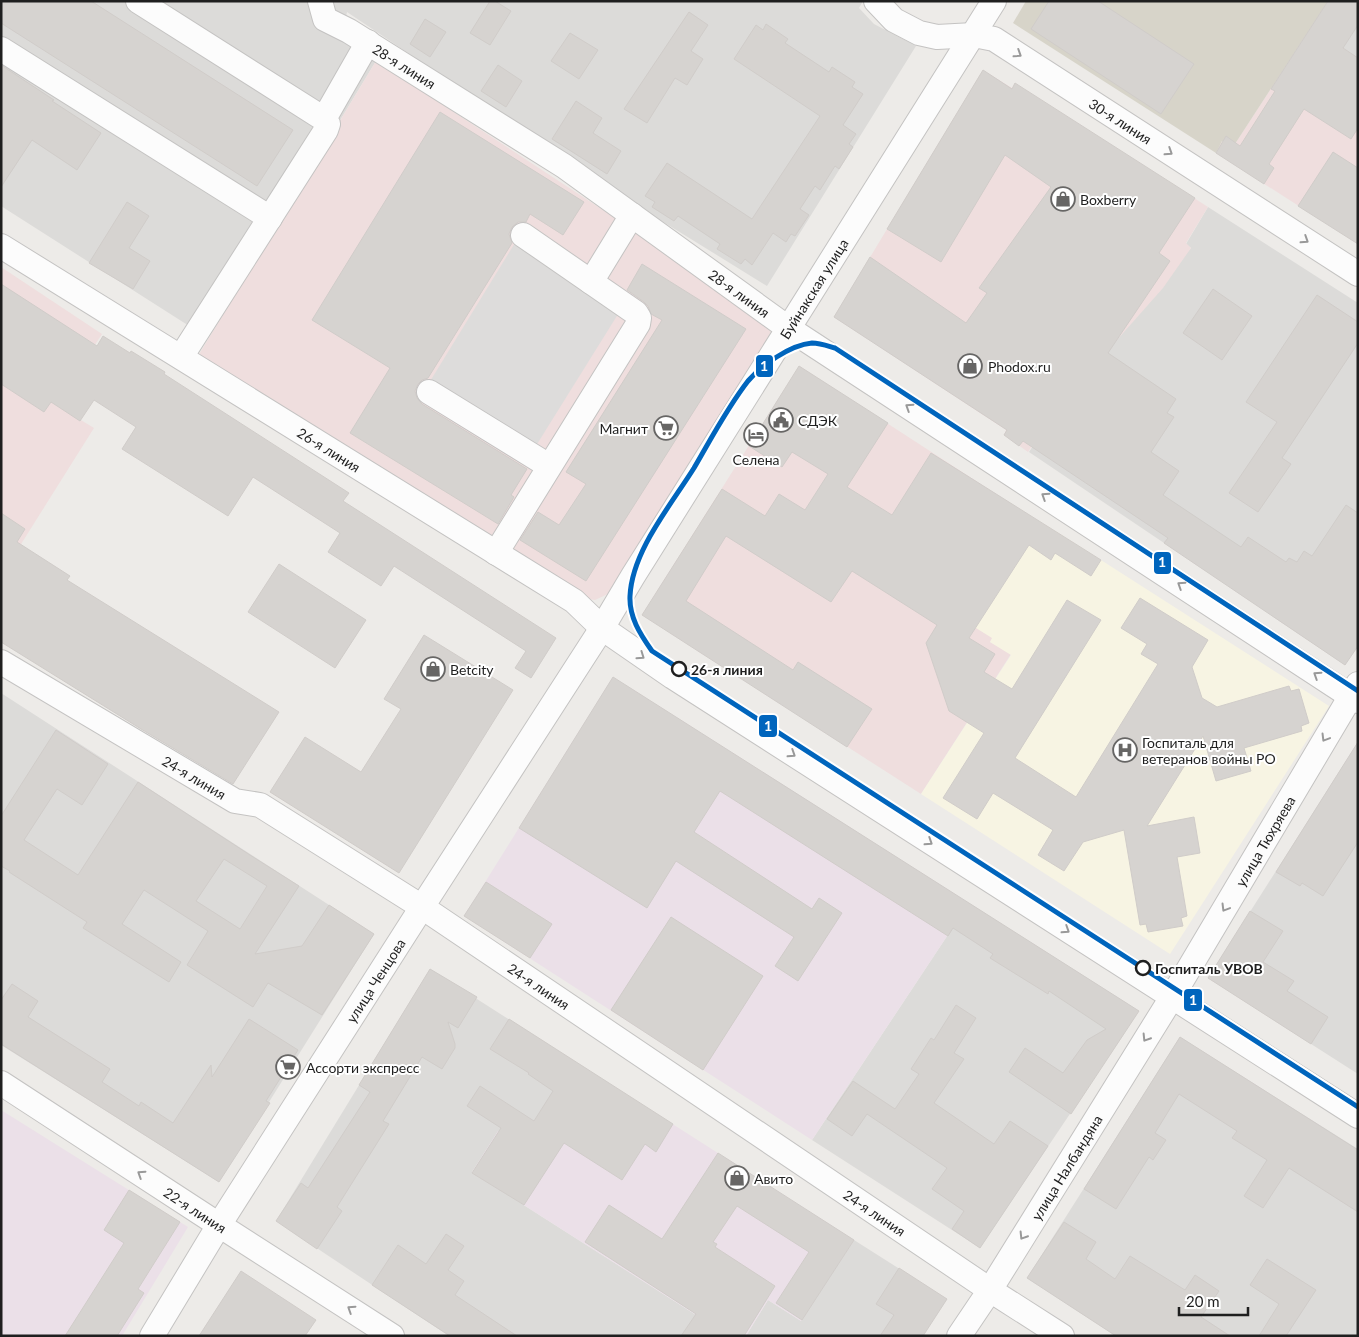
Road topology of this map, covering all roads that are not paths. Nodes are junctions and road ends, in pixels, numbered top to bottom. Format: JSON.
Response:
{"nodes":[{"id":1,"x":138,"y":1,"type":"edge"},
{"id":2,"x":320,"y":1,"type":"edge"},
{"id":3,"x":876,"y":1,"type":"edge"},
{"id":4,"x":994,"y":1,"type":"edge"},
{"id":5,"x":974,"y":35,"type":"junction"},
{"id":6,"x":359,"y":36,"type":"junction"},
{"id":7,"x":1,"y":48,"type":"edge"},
{"id":8,"x":324,"y":119,"type":"junction"},
{"id":9,"x":632,"y":215,"type":"junction"},
{"id":10,"x":270,"y":218,"type":"junction"},
{"id":11,"x":523,"y":235,"type":"dead end"},
{"id":12,"x":1,"y":246,"type":"edge"},
{"id":13,"x":1358,"y":274,"type":"edge"},
{"id":14,"x":591,"y":282,"type":"junction"},
{"id":15,"x":788,"y":328,"type":"junction"},
{"id":16,"x":181,"y":357,"type":"junction"},
{"id":17,"x":429,"y":392,"type":"dead end"},
{"id":18,"x":549,"y":466,"type":"junction"},
{"id":19,"x":496,"y":553,"type":"junction"},
{"id":20,"x":602,"y":628,"type":"junction"},
{"id":21,"x":4,"y":670,"type":"edge"},
{"id":22,"x":1355,"y":694,"type":"edge"},
{"id":23,"x":422,"y":907,"type":"junction"},
{"id":24,"x":1172,"y":997,"type":"junction"},
{"id":25,"x":1,"y":1083,"type":"edge"},
{"id":26,"x":1358,"y":1116,"type":"edge"},
{"id":27,"x":219,"y":1225,"type":"junction"},
{"id":28,"x":990,"y":1290,"type":"junction"},
{"id":29,"x":152,"y":1336,"type":"edge"},
{"id":30,"x":392,"y":1336,"type":"edge"},
{"id":31,"x":958,"y":1336,"type":"edge"},
{"id":32,"x":1062,"y":1336,"type":"edge"}],
"edges":[{"from":1,"to":8,"type":"street"},
{"from":2,"to":6,"type":"street","name":"28-я линия"},
{"from":3,"to":5,"type":"street","name":"30-я линия"},
{"from":4,"to":5,"type":"street","name":"Буйнакская улица"},
{"from":5,"to":13,"type":"street","name":"30-я линия","one_way":true},
{"from":5,"to":15,"type":"street","name":"Буйнакская улица"},
{"from":6,"to":8,"type":"street"},
{"from":6,"to":9,"type":"street","name":"28-я линия"},
{"from":7,"to":10,"type":"street"},
{"from":8,"to":10,"type":"street"},
{"from":9,"to":14,"type":"street"},
{"from":9,"to":15,"type":"street","name":"28-я линия"},
{"from":10,"to":16,"type":"street"},
{"from":11,"to":14,"type":"street"},
{"from":12,"to":16,"type":"street","name":"26-я линия"},
{"from":14,"to":18,"type":"street"},
{"from":15,"to":20,"type":"street","name":"Буйнакская улица"},
{"from":22,"to":15,"type":"street","name":"28-я линия","one_way":true},
{"from":16,"to":19,"type":"street","name":"26-я линия"},
{"from":17,"to":18,"type":"street"},
{"from":18,"to":19,"type":"street"},
{"from":19,"to":20,"type":"street","name":"26-я линия"},
{"from":20,"to":23,"type":"street","name":"улица Ченцова"},
{"from":20,"to":24,"type":"street","name":"26-я линия","one_way":true},
{"from":21,"to":23,"type":"street","name":"24-я линия"},
{"from":22,"to":24,"type":"street","name":"улица Тюхряева","one_way":true},
{"from":23,"to":27,"type":"street","name":"улица Ченцова"},
{"from":23,"to":28,"type":"street","name":"24-я линия"},
{"from":24,"to":26,"type":"street","name":"26-я линия"},
{"from":24,"to":28,"type":"street","name":"улица Налбандяна","one_way":true},
{"from":27,"to":25,"type":"street","name":"22-я линия","one_way":true},
{"from":27,"to":29,"type":"street","name":"улица Ченцова"},
{"from":30,"to":27,"type":"street","name":"22-я линия","one_way":true},
{"from":28,"to":31,"type":"street","name":"улица Налбандяна"},
{"from":28,"to":32,"type":"street","name":"24-я линия"}]}
